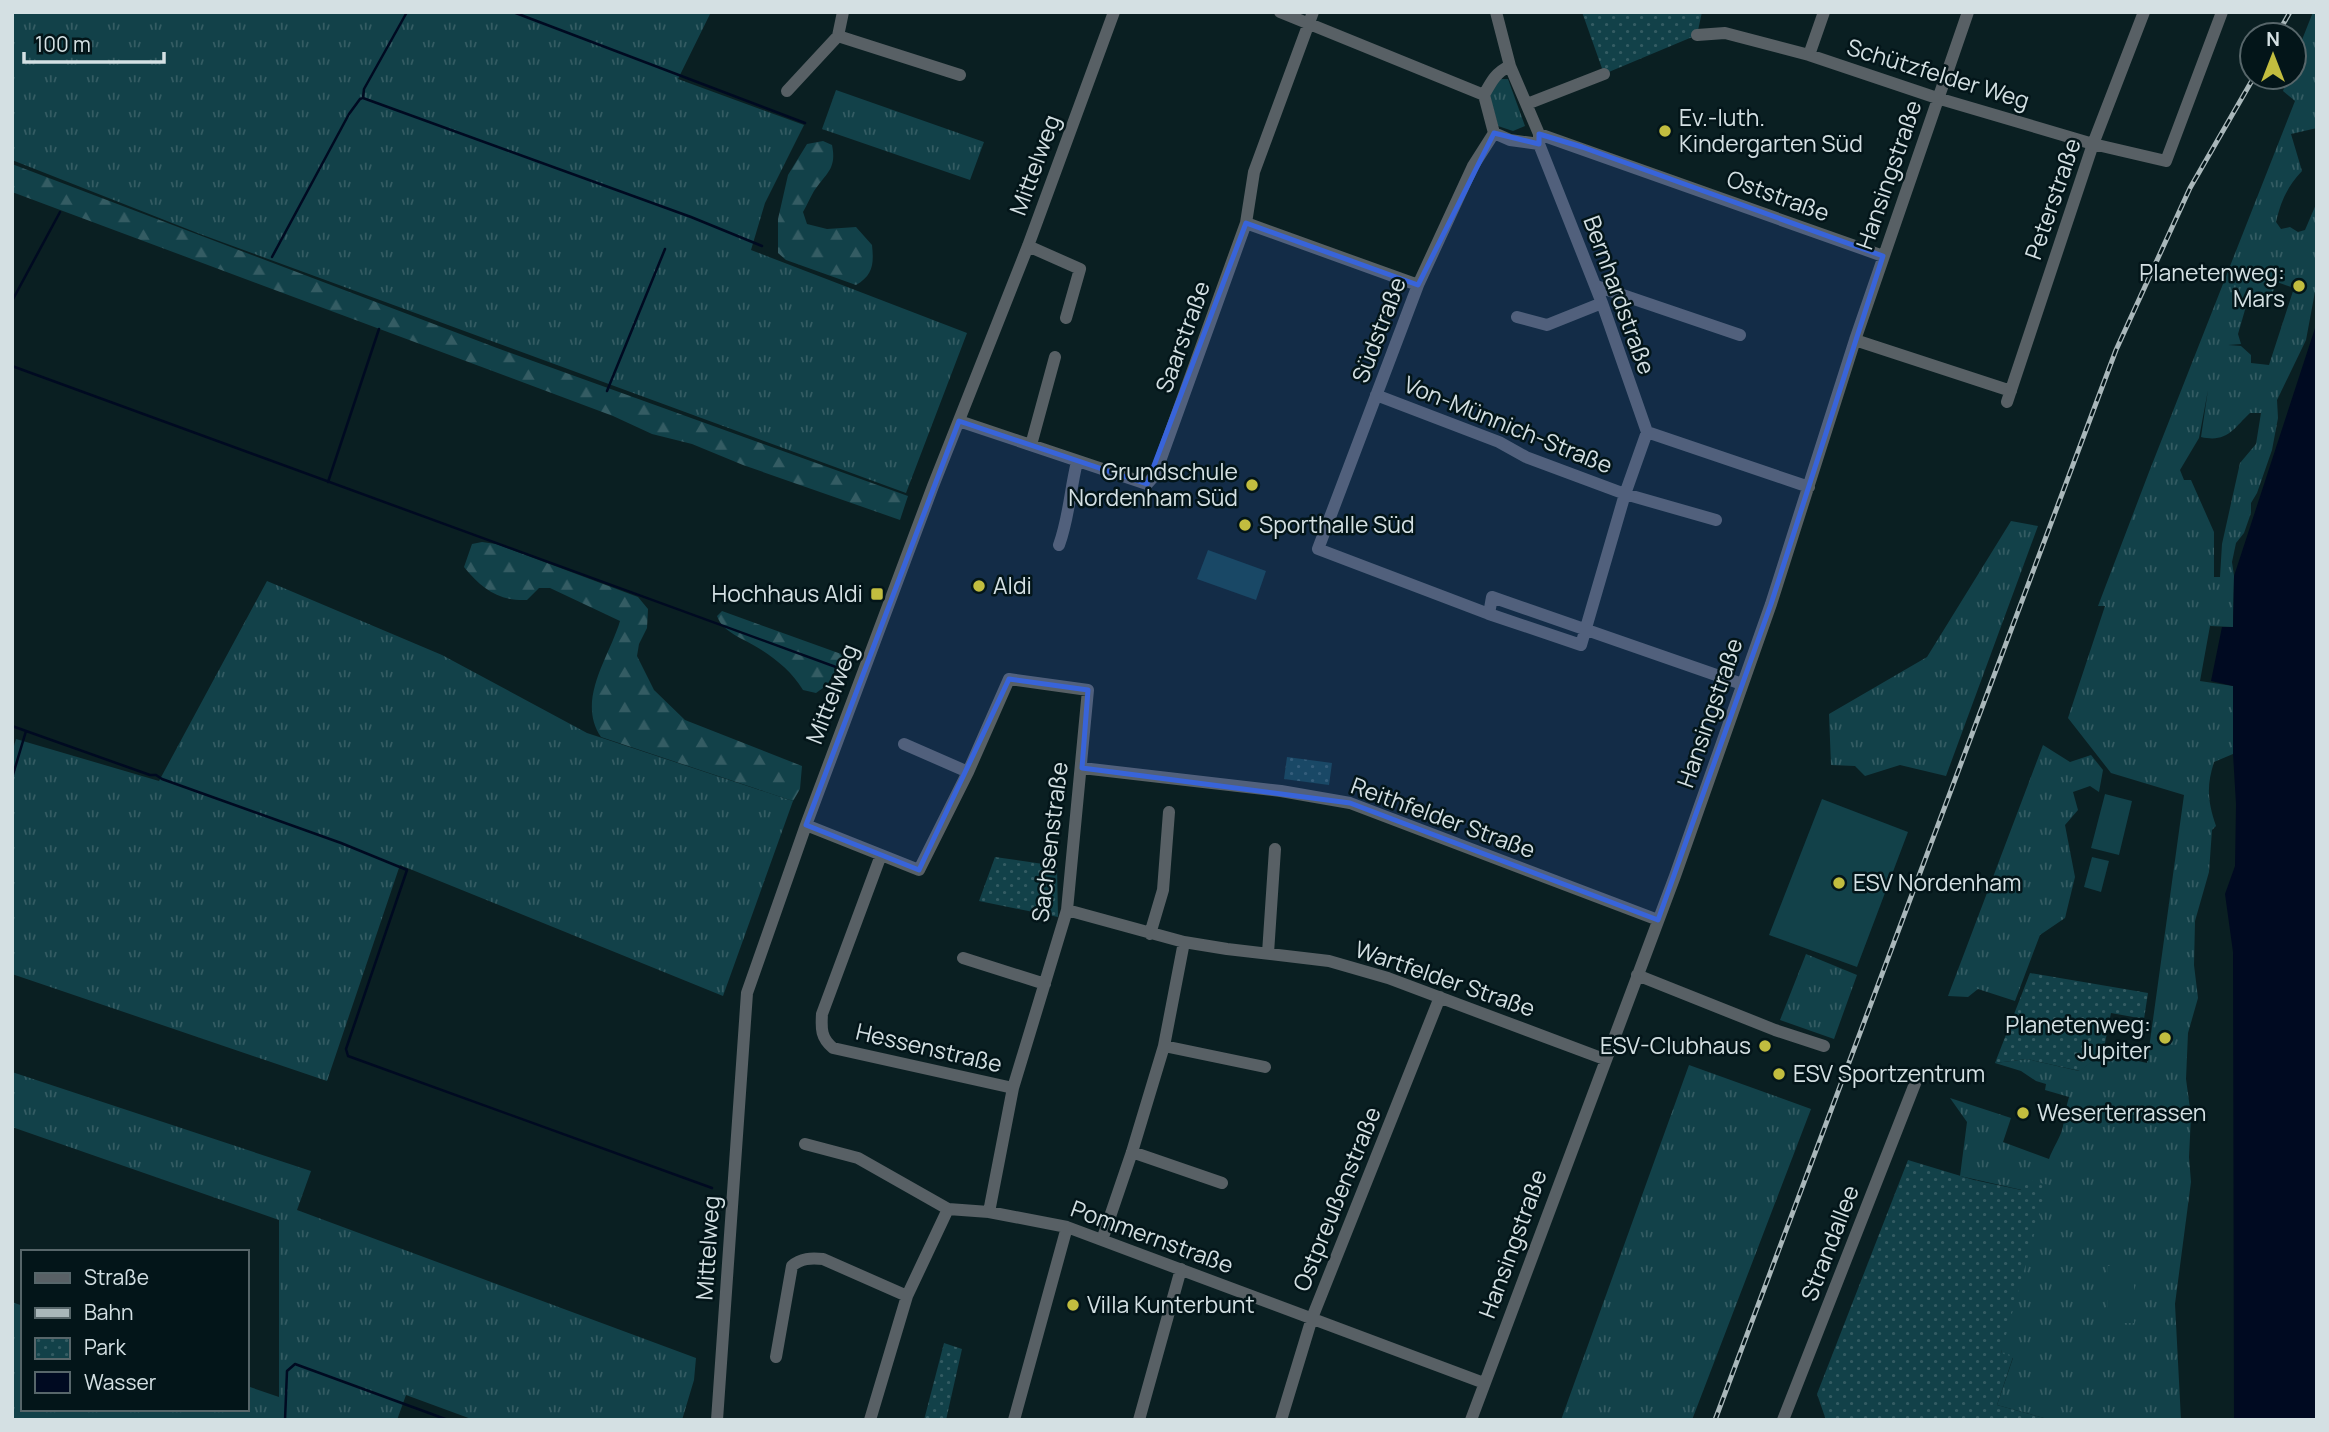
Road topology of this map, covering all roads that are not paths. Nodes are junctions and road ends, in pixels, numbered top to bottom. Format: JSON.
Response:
{"nodes":[{"id":1,"x":844,"y":12,"type":"edge"},
{"id":2,"x":1114,"y":12,"type":"edge"},
{"id":3,"x":1280,"y":12,"type":"edge"},
{"id":4,"x":1496,"y":12,"type":"edge"},
{"id":5,"x":1824,"y":12,"type":"edge"},
{"id":6,"x":1968,"y":12,"type":"edge"},
{"id":7,"x":2144,"y":12,"type":"edge"},
{"id":8,"x":2222,"y":12,"type":"edge"},
{"id":9,"x":1311,"y":18,"type":"edge"},
{"id":10,"x":1697,"y":35,"type":"dead end"},
{"id":11,"x":838,"y":36,"type":"junction"},
{"id":12,"x":1809,"y":55,"type":"junction"},
{"id":13,"x":1510,"y":66,"type":"junction"},
{"id":14,"x":1604,"y":74,"type":"dead end"},
{"id":15,"x":960,"y":75,"type":"dead end"},
{"id":16,"x":787,"y":91,"type":"dead end"},
{"id":17,"x":1484,"y":95,"type":"junction"},
{"id":18,"x":1937,"y":98,"type":"junction"},
{"id":19,"x":1527,"y":104,"type":"junction"},
{"id":20,"x":1494,"y":133,"type":"junction"},
{"id":21,"x":1539,"y":139,"type":"junction"},
{"id":22,"x":2093,"y":144,"type":"junction"},
{"id":23,"x":1246,"y":223,"type":"junction"},
{"id":24,"x":1028,"y":246,"type":"junction"},
{"id":25,"x":1884,"y":256,"type":"junction"},
{"id":26,"x":1418,"y":285,"type":"junction"},
{"id":27,"x":1596,"y":286,"type":"junction"},
{"id":28,"x":1602,"y":303,"type":"junction"},
{"id":29,"x":1517,"y":317,"type":"dead end"},
{"id":30,"x":1066,"y":318,"type":"dead end"},
{"id":31,"x":1740,"y":335,"type":"dead end"},
{"id":32,"x":1855,"y":340,"type":"junction"},
{"id":33,"x":1055,"y":357,"type":"dead end"},
{"id":34,"x":1376,"y":394,"type":"junction"},
{"id":35,"x":959,"y":421,"type":"junction"},
{"id":36,"x":1647,"y":432,"type":"junction"},
{"id":37,"x":1031,"y":445,"type":"junction"},
{"id":38,"x":1077,"y":462,"type":"junction"},
{"id":39,"x":1809,"y":487,"type":"junction"},
{"id":40,"x":1625,"y":494,"type":"junction"},
{"id":41,"x":1716,"y":520,"type":"dead end"},
{"id":42,"x":1059,"y":545,"type":"dead end"},
{"id":43,"x":1585,"y":629,"type":"junction"},
{"id":44,"x":1742,"y":684,"type":"junction"},
{"id":45,"x":904,"y":744,"type":"dead end"},
{"id":46,"x":1082,"y":768,"type":"junction"},
{"id":47,"x":968,"y":772,"type":"junction"},
{"id":48,"x":1169,"y":813,"type":"dead end"},
{"id":49,"x":806,"y":825,"type":"junction"},
{"id":50,"x":1275,"y":849,"type":"dead end"},
{"id":51,"x":881,"y":855,"type":"junction"},
{"id":52,"x":1067,"y":910,"type":"junction"},
{"id":53,"x":1658,"y":919,"type":"junction"},
{"id":54,"x":1150,"y":934,"type":"junction"},
{"id":55,"x":1184,"y":942,"type":"junction"},
{"id":56,"x":1268,"y":953,"type":"junction"},
{"id":57,"x":964,"y":958,"type":"dead end"},
{"id":58,"x":1637,"y":975,"type":"junction"},
{"id":59,"x":1045,"y":984,"type":"junction"},
{"id":60,"x":1440,"y":997,"type":"junction"},
{"id":61,"x":1164,"y":1045,"type":"junction"},
{"id":62,"x":1824,"y":1046,"type":"dead end"},
{"id":63,"x":1604,"y":1059,"type":"junction"},
{"id":64,"x":1265,"y":1067,"type":"dead end"},
{"id":65,"x":1916,"y":1081,"type":"dead end"},
{"id":66,"x":1013,"y":1088,"type":"junction"},
{"id":67,"x":805,"y":1144,"type":"dead end"},
{"id":68,"x":1132,"y":1152,"type":"junction"},
{"id":69,"x":1222,"y":1183,"type":"dead end"},
{"id":70,"x":948,"y":1209,"type":"junction"},
{"id":71,"x":989,"y":1212,"type":"junction"},
{"id":72,"x":1068,"y":1227,"type":"junction"},
{"id":73,"x":1102,"y":1240,"type":"junction"},
{"id":74,"x":1181,"y":1269,"type":"junction"},
{"id":75,"x":907,"y":1296,"type":"junction"},
{"id":76,"x":1312,"y":1318,"type":"junction"},
{"id":77,"x":776,"y":1357,"type":"dead end"},
{"id":78,"x":1484,"y":1383,"type":"junction"},
{"id":79,"x":717,"y":1420,"type":"edge"},
{"id":80,"x":870,"y":1420,"type":"edge"},
{"id":81,"x":1014,"y":1420,"type":"edge"},
{"id":82,"x":1139,"y":1420,"type":"edge"},
{"id":83,"x":1281,"y":1420,"type":"edge"},
{"id":84,"x":1471,"y":1420,"type":"edge"},
{"id":85,"x":1783,"y":1420,"type":"edge"}],
"edges":[{"from":1,"to":11,"type":"street"},
{"from":2,"to":24,"type":"street","name":"Mittelweg"},
{"from":3,"to":9,"type":"street"},
{"from":4,"to":13,"type":"street","name":"Bernhardstraße"},
{"from":5,"to":12,"type":"street"},
{"from":6,"to":18,"type":"street","name":"Hansingstraße"},
{"from":7,"to":22,"type":"street","name":"Peterstraße"},
{"from":8,"to":22,"type":"street","name":"Schützfelder Weg"},
{"from":9,"to":17,"type":"street"},
{"from":9,"to":23,"type":"street","name":"Saarstraße"},
{"from":10,"to":12,"type":"street","name":"Schützfelder Weg"},
{"from":11,"to":15,"type":"street"},
{"from":11,"to":16,"type":"street"},
{"from":12,"to":18,"type":"street","name":"Schützfelder Weg"},
{"from":13,"to":17,"type":"street"},
{"from":13,"to":19,"type":"street","name":"Bernhardstraße"},
{"from":14,"to":19,"type":"street"},
{"from":17,"to":20,"type":"street"},
{"from":18,"to":22,"type":"street","name":"Schützfelder Weg"},
{"from":18,"to":25,"type":"street","name":"Hansingstraße"},
{"from":19,"to":21,"type":"street","name":"Bernhardstraße"},
{"from":20,"to":21,"type":"street","name":"Oststraße"},
{"from":20,"to":26,"type":"street","name":"Südstraße"},
{"from":21,"to":25,"type":"street","name":"Oststraße"},
{"from":21,"to":27,"type":"street","name":"Bernhardstraße"},
{"from":22,"to":32,"type":"street","name":"Peterstraße"},
{"from":23,"to":26,"type":"street"},
{"from":23,"to":38,"type":"street","name":"Saarstraße"},
{"from":24,"to":30,"type":"street"},
{"from":24,"to":35,"type":"street","name":"Mittelweg"},
{"from":25,"to":32,"type":"street","name":"Hansingstraße"},
{"from":26,"to":34,"type":"street","name":"Südstraße"},
{"from":27,"to":28,"type":"street","name":"Bernhardstraße"},
{"from":27,"to":31,"type":"street"},
{"from":28,"to":29,"type":"street"},
{"from":28,"to":36,"type":"street","name":"Bernhardstraße"},
{"from":32,"to":39,"type":"street","name":"Hansingstraße"},
{"from":33,"to":37,"type":"street"},
{"from":34,"to":40,"type":"street","name":"Von-Münnich-Straße"},
{"from":34,"to":43,"type":"street","name":"Südstraße"},
{"from":35,"to":37,"type":"street","name":"Saarstraße"},
{"from":35,"to":49,"type":"street","name":"Mittelweg"},
{"from":36,"to":39,"type":"street"},
{"from":36,"to":40,"type":"street"},
{"from":37,"to":38,"type":"street","name":"Saarstraße"},
{"from":38,"to":42,"type":"street"},
{"from":39,"to":44,"type":"street","name":"Hansingstraße"},
{"from":40,"to":41,"type":"street","name":"Von-Münnich-Straße"},
{"from":40,"to":43,"type":"street"},
{"from":43,"to":44,"type":"street"},
{"from":44,"to":53,"type":"street","name":"Hansingstraße"},
{"from":45,"to":47,"type":"street"},
{"from":46,"to":47,"type":"street","name":"Sachsenstraße"},
{"from":46,"to":52,"type":"street","name":"Sachsenstraße"},
{"from":46,"to":53,"type":"street","name":"Reithfelder Straße"},
{"from":47,"to":51,"type":"street","name":"Sachsenstraße"},
{"from":48,"to":54,"type":"street"},
{"from":49,"to":51,"type":"street","name":"Sachsenstraße"},
{"from":49,"to":79,"type":"street","name":"Mittelweg"},
{"from":50,"to":56,"type":"street"},
{"from":51,"to":66,"type":"street","name":"Hessenstraße"},
{"from":52,"to":54,"type":"street","name":"Wartfelder Straße"},
{"from":52,"to":59,"type":"street","name":"Sachsenstraße"},
{"from":53,"to":58,"type":"street","name":"Hansingstraße"},
{"from":54,"to":55,"type":"street","name":"Wartfelder Straße"},
{"from":55,"to":56,"type":"street","name":"Wartfelder Straße"},
{"from":55,"to":61,"type":"street"},
{"from":56,"to":60,"type":"street","name":"Wartfelder Straße"},
{"from":57,"to":59,"type":"street"},
{"from":58,"to":62,"type":"street"},
{"from":58,"to":63,"type":"street","name":"Hansingstraße"},
{"from":59,"to":66,"type":"street","name":"Sachsenstraße"},
{"from":60,"to":63,"type":"street","name":"Wartfelder Straße"},
{"from":60,"to":76,"type":"street","name":"Ostpreußenstraße"},
{"from":61,"to":64,"type":"street"},
{"from":61,"to":68,"type":"street"},
{"from":63,"to":78,"type":"street","name":"Hansingstraße"},
{"from":65,"to":85,"type":"street","name":"Strandallee"},
{"from":66,"to":71,"type":"street","name":"Sachsenstraße"},
{"from":67,"to":70,"type":"street","name":"Pommernstraße"},
{"from":68,"to":69,"type":"street"},
{"from":68,"to":73,"type":"street"},
{"from":70,"to":71,"type":"street","name":"Pommernstraße"},
{"from":70,"to":75,"type":"street"},
{"from":71,"to":72,"type":"street","name":"Pommernstraße"},
{"from":72,"to":73,"type":"street","name":"Pommernstraße"},
{"from":72,"to":81,"type":"street"},
{"from":73,"to":74,"type":"street","name":"Pommernstraße"},
{"from":74,"to":76,"type":"street","name":"Pommernstraße"},
{"from":74,"to":82,"type":"street"},
{"from":75,"to":77,"type":"street"},
{"from":75,"to":80,"type":"street"},
{"from":76,"to":78,"type":"street","name":"Pommernstraße"},
{"from":76,"to":83,"type":"street","name":"Ostpreußenstraße"},
{"from":78,"to":84,"type":"street","name":"Hansingstraße"}]}
